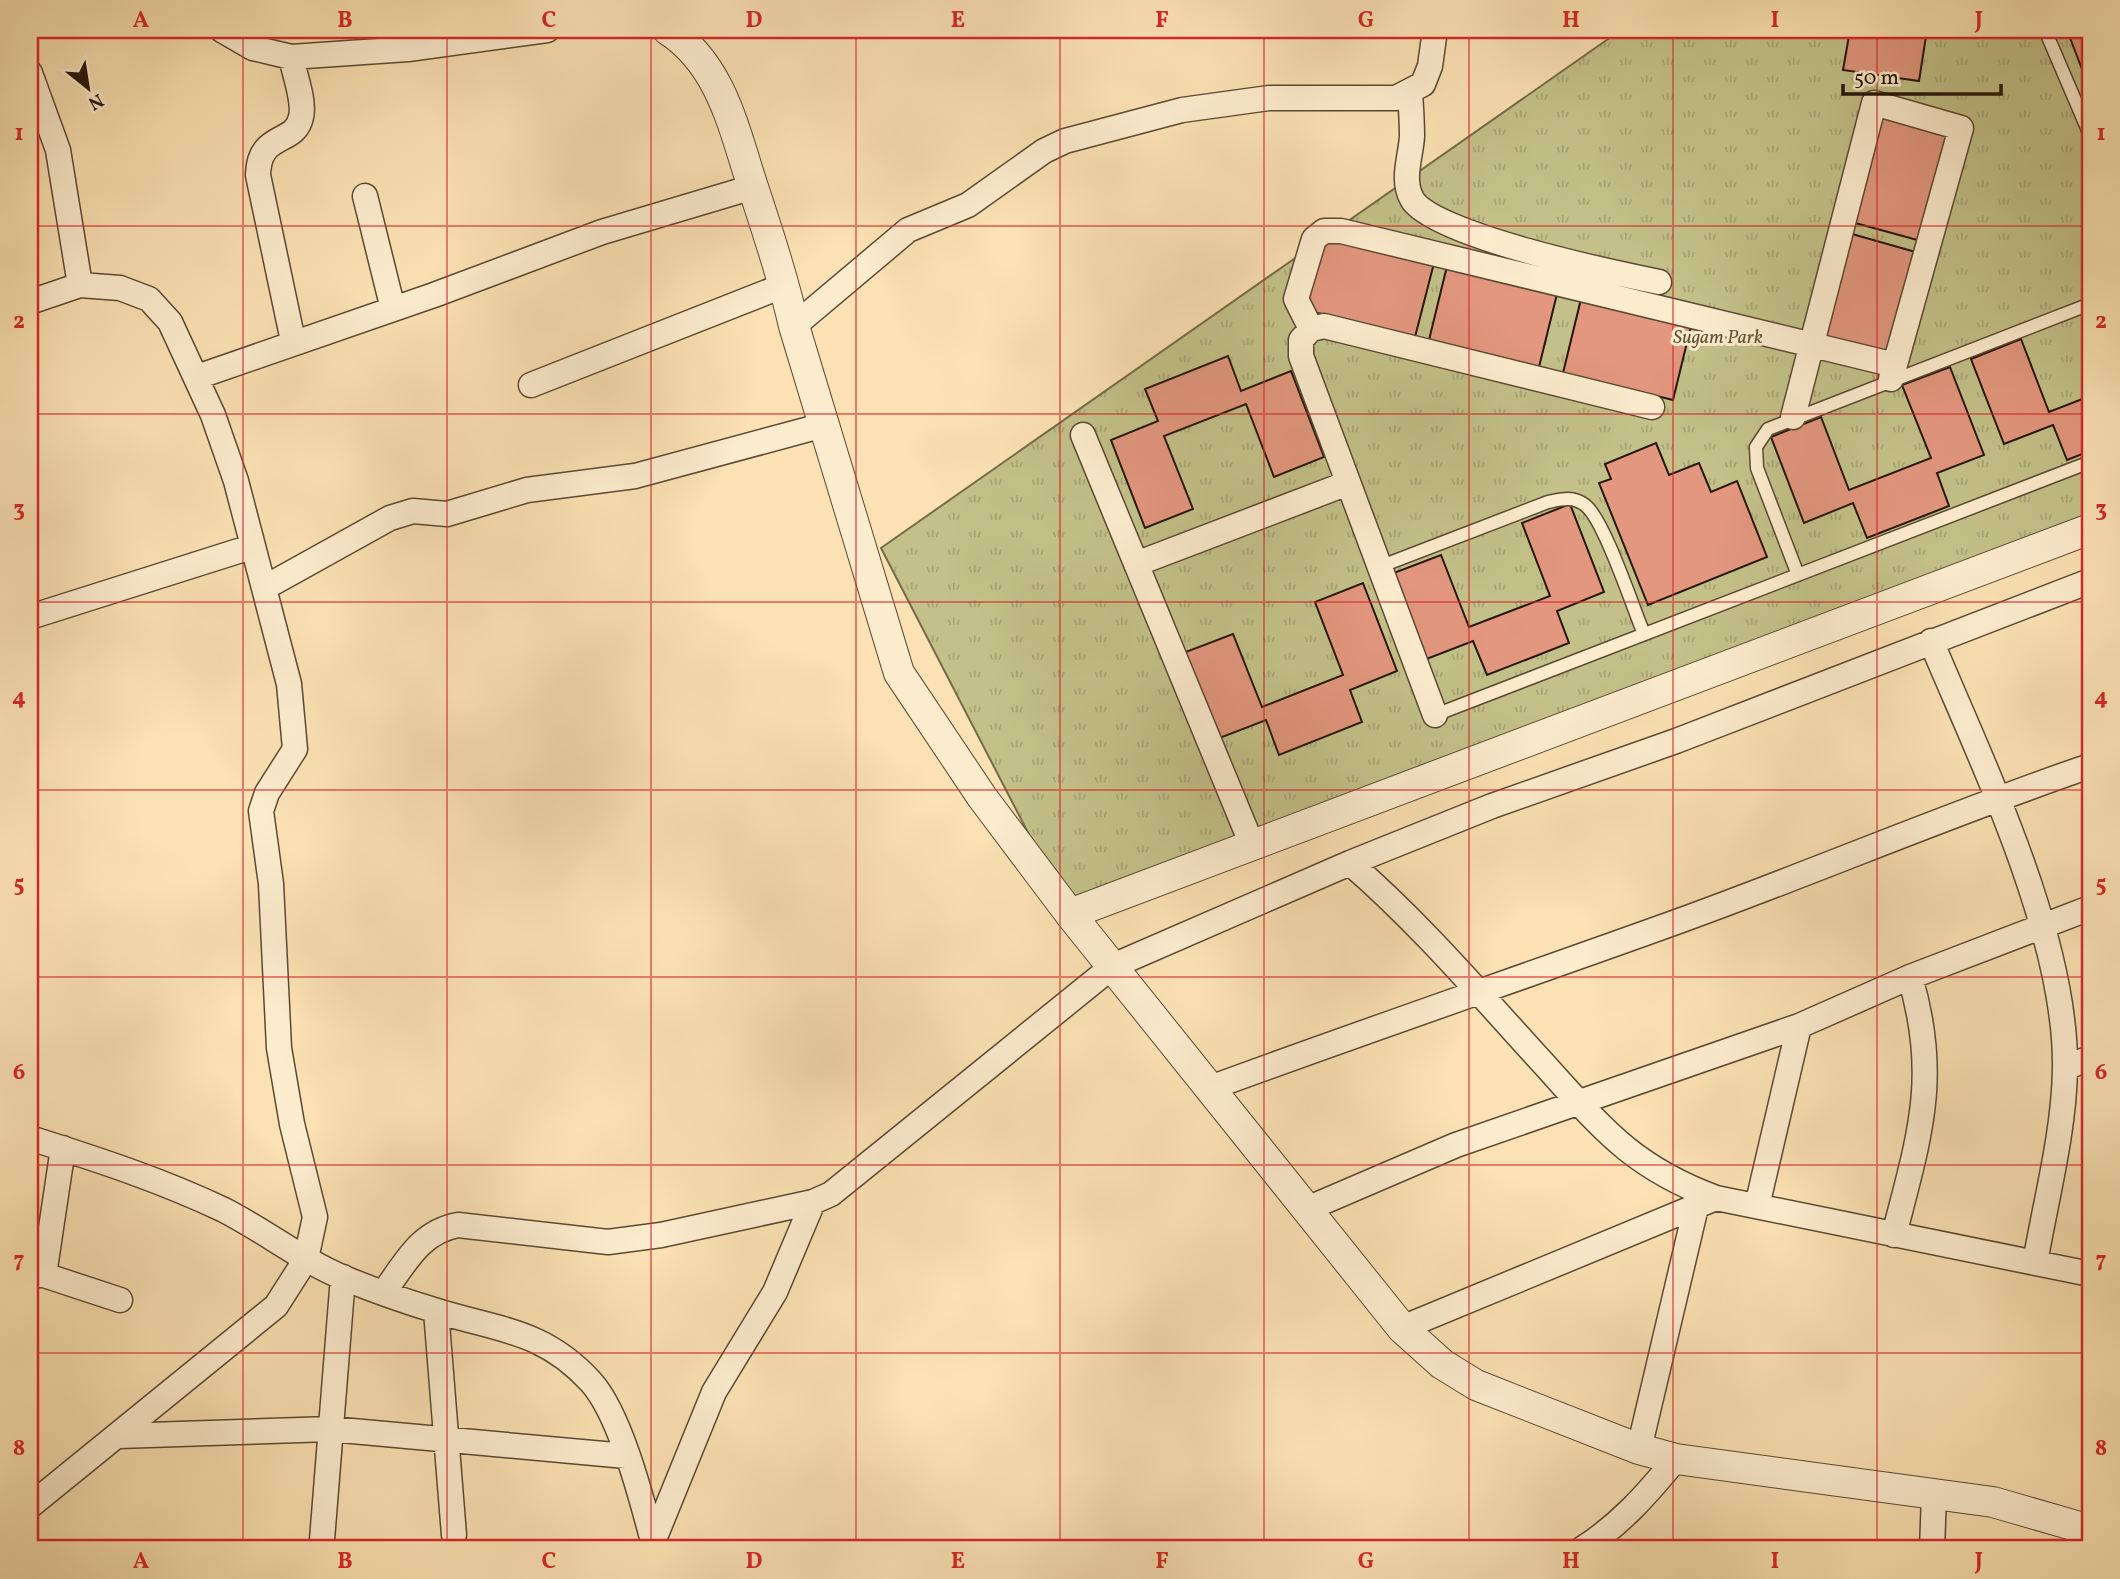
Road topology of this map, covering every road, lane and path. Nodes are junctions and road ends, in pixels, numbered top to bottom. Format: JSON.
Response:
{"nodes":[{"id":1,"x":222,"y":30,"type":"edge"},
{"id":2,"x":547,"y":30,"type":"edge"},
{"id":3,"x":668,"y":30,"type":"edge"},
{"id":4,"x":1435,"y":30,"type":"edge"},
{"id":5,"x":2045,"y":30,"type":"edge"},
{"id":6,"x":291,"y":57,"type":"junction"},
{"id":7,"x":30,"y":73,"type":"edge"},
{"id":8,"x":1410,"y":93,"type":"junction"},
{"id":9,"x":2090,"y":135,"type":"edge"},
{"id":10,"x":753,"y":187,"type":"junction"},
{"id":11,"x":366,"y":197,"type":"dead end"},
{"id":12,"x":1659,"y":282,"type":"dead end"},
{"id":13,"x":80,"y":285,"type":"junction"},
{"id":14,"x":785,"y":285,"type":"junction"},
{"id":15,"x":30,"y":302,"type":"edge"},
{"id":16,"x":2090,"y":304,"type":"edge"},
{"id":17,"x":393,"y":309,"type":"junction"},
{"id":18,"x":794,"y":326,"type":"junction"},
{"id":19,"x":1311,"y":329,"type":"junction"},
{"id":20,"x":293,"y":341,"type":"junction"},
{"id":21,"x":1811,"y":345,"type":"junction"},
{"id":22,"x":1893,"y":372,"type":"junction"},
{"id":23,"x":197,"y":377,"type":"junction"},
{"id":24,"x":531,"y":385,"type":"dead end"},
{"id":25,"x":1652,"y":407,"type":"dead end"},
{"id":26,"x":1793,"y":417,"type":"junction"},
{"id":27,"x":824,"y":425,"type":"junction"},
{"id":28,"x":1083,"y":435,"type":"dead end"},
{"id":29,"x":2090,"y":462,"type":"edge"},
{"id":30,"x":1348,"y":483,"type":"junction"},
{"id":31,"x":2090,"y":529,"type":"edge"},
{"id":32,"x":251,"y":547,"type":"junction"},
{"id":33,"x":1136,"y":564,"type":"junction"},
{"id":34,"x":1379,"y":567,"type":"junction"},
{"id":35,"x":1798,"y":575,"type":"junction"},
{"id":36,"x":2090,"y":581,"type":"edge"},
{"id":37,"x":264,"y":588,"type":"junction"},
{"id":38,"x":30,"y":617,"type":"edge"},
{"id":39,"x":1644,"y":634,"type":"junction"},
{"id":40,"x":1931,"y":641,"type":"junction"},
{"id":41,"x":1435,"y":715,"type":"joint"},
{"id":42,"x":2090,"y":765,"type":"edge"},
{"id":43,"x":1997,"y":798,"type":"junction"},
{"id":44,"x":1252,"y":845,"type":"junction"},
{"id":45,"x":1350,"y":863,"type":"junction"},
{"id":46,"x":2090,"y":908,"type":"edge"},
{"id":47,"x":1070,"y":914,"type":"junction"},
{"id":48,"x":2042,"y":926,"type":"junction"},
{"id":49,"x":1113,"y":966,"type":"junction"},
{"id":50,"x":1910,"y":977,"type":"junction"},
{"id":51,"x":1477,"y":990,"type":"junction"},
{"id":52,"x":1799,"y":1026,"type":"junction"},
{"id":53,"x":2090,"y":1058,"type":"edge"},
{"id":54,"x":2065,"y":1068,"type":"junction"},
{"id":55,"x":1210,"y":1088,"type":"junction"},
{"id":56,"x":1578,"y":1105,"type":"junction"},
{"id":57,"x":30,"y":1138,"type":"edge"},
{"id":58,"x":63,"y":1148,"type":"junction"},
{"id":59,"x":813,"y":1202,"type":"junction"},
{"id":60,"x":1706,"y":1202,"type":"junction"},
{"id":61,"x":1757,"y":1206,"type":"junction"},
{"id":62,"x":1307,"y":1209,"type":"junction"},
{"id":63,"x":1894,"y":1235,"type":"junction"},
{"id":64,"x":306,"y":1259,"type":"junction"},
{"id":65,"x":2035,"y":1263,"type":"junction"},
{"id":66,"x":37,"y":1275,"type":"edge"},
{"id":67,"x":2090,"y":1275,"type":"edge"},
{"id":68,"x":343,"y":1278,"type":"junction"},
{"id":69,"x":384,"y":1292,"type":"junction"},
{"id":70,"x":120,"y":1300,"type":"dead end"},
{"id":71,"x":436,"y":1311,"type":"junction"},
{"id":72,"x":1402,"y":1328,"type":"junction"},
{"id":73,"x":330,"y":1429,"type":"junction"},
{"id":74,"x":118,"y":1436,"type":"junction"},
{"id":75,"x":445,"y":1437,"type":"junction"},
{"id":76,"x":1639,"y":1449,"type":"junction"},
{"id":77,"x":626,"y":1456,"type":"junction"},
{"id":78,"x":1676,"y":1459,"type":"junction"},
{"id":79,"x":1934,"y":1495,"type":"junction"},
{"id":80,"x":30,"y":1506,"type":"edge"},
{"id":81,"x":2090,"y":1530,"type":"edge"},
{"id":82,"x":454,"y":1535,"type":"dead end"},
{"id":83,"x":322,"y":1541,"type":"dead end"},
{"id":84,"x":654,"y":1545,"type":"edge"},
{"id":85,"x":1582,"y":1549,"type":"edge"},
{"id":86,"x":1932,"y":1549,"type":"edge"}],
"edges":[{"from":1,"to":6,"type":"street"},
{"from":2,"to":6,"type":"street"},
{"from":3,"to":10,"type":"street"},
{"from":4,"to":8,"type":"street"},
{"from":5,"to":9,"type":"lane"},
{"from":6,"to":20,"type":"street"},
{"from":7,"to":13,"type":"street"},
{"from":8,"to":12,"type":"street"},
{"from":8,"to":18,"type":"street"},
{"from":10,"to":14,"type":"street"},
{"from":10,"to":17,"type":"street"},
{"from":11,"to":17,"type":"street"},
{"from":13,"to":15,"type":"street"},
{"from":13,"to":23,"type":"street"},
{"from":14,"to":18,"type":"street"},
{"from":14,"to":24,"type":"street"},
{"from":16,"to":22,"type":"lane"},
{"from":17,"to":20,"type":"street"},
{"from":18,"to":27,"type":"street"},
{"from":19,"to":21,"type":"street"},
{"from":19,"to":25,"type":"street"},
{"from":19,"to":30,"type":"street"},
{"from":20,"to":23,"type":"street"},
{"from":21,"to":22,"type":"street"},
{"from":21,"to":22,"type":"street"},
{"from":21,"to":26,"type":"street"},
{"from":22,"to":26,"type":"lane"},
{"from":23,"to":32,"type":"street"},
{"from":26,"to":35,"type":"lane"},
{"from":27,"to":37,"type":"street"},
{"from":27,"to":47,"type":"street"},
{"from":28,"to":33,"type":"street"},
{"from":29,"to":35,"type":"lane"},
{"from":30,"to":33,"type":"street"},
{"from":30,"to":34,"type":"street"},
{"from":31,"to":44,"type":"street"},
{"from":32,"to":37,"type":"street"},
{"from":32,"to":38,"type":"street"},
{"from":33,"to":44,"type":"street"},
{"from":34,"to":39,"type":"lane"},
{"from":34,"to":41,"type":"street"},
{"from":35,"to":39,"type":"lane"},
{"from":36,"to":40,"type":"street"},
{"from":37,"to":64,"type":"street"},
{"from":39,"to":41,"type":"lane"},
{"from":40,"to":43,"type":"street"},
{"from":40,"to":45,"type":"street"},
{"from":42,"to":43,"type":"street"},
{"from":43,"to":48,"type":"street"},
{"from":43,"to":51,"type":"street"},
{"from":44,"to":47,"type":"street"},
{"from":45,"to":49,"type":"street"},
{"from":45,"to":51,"type":"street"},
{"from":46,"to":48,"type":"street"},
{"from":47,"to":49,"type":"street"},
{"from":48,"to":50,"type":"street"},
{"from":48,"to":54,"type":"street"},
{"from":49,"to":55,"type":"street"},
{"from":49,"to":59,"type":"street"},
{"from":50,"to":52,"type":"street"},
{"from":50,"to":63,"type":"street"},
{"from":51,"to":55,"type":"street"},
{"from":51,"to":56,"type":"street"},
{"from":52,"to":56,"type":"street"},
{"from":52,"to":61,"type":"street"},
{"from":53,"to":54,"type":"street"},
{"from":54,"to":65,"type":"street"},
{"from":55,"to":62,"type":"street"},
{"from":56,"to":60,"type":"street"},
{"from":56,"to":62,"type":"street"},
{"from":57,"to":58,"type":"street"},
{"from":58,"to":64,"type":"street"},
{"from":58,"to":66,"type":"street"},
{"from":59,"to":69,"type":"street"},
{"from":59,"to":84,"type":"street"},
{"from":60,"to":61,"type":"street"},
{"from":60,"to":72,"type":"street"},
{"from":60,"to":76,"type":"street"},
{"from":61,"to":63,"type":"street"},
{"from":62,"to":72,"type":"street"},
{"from":63,"to":65,"type":"street"},
{"from":64,"to":68,"type":"street"},
{"from":64,"to":74,"type":"street"},
{"from":65,"to":67,"type":"street"},
{"from":66,"to":70,"type":"street"},
{"from":68,"to":69,"type":"street"},
{"from":68,"to":73,"type":"street"},
{"from":69,"to":71,"type":"street"},
{"from":71,"to":75,"type":"street"},
{"from":71,"to":77,"type":"street"},
{"from":72,"to":76,"type":"street"},
{"from":73,"to":74,"type":"street"},
{"from":73,"to":75,"type":"street"},
{"from":73,"to":83,"type":"street"},
{"from":74,"to":80,"type":"street"},
{"from":75,"to":77,"type":"street"},
{"from":75,"to":82,"type":"street"},
{"from":76,"to":78,"type":"street"},
{"from":77,"to":84,"type":"street"},
{"from":78,"to":79,"type":"street"},
{"from":78,"to":85,"type":"street"},
{"from":79,"to":81,"type":"street"},
{"from":79,"to":86,"type":"street"}]}
